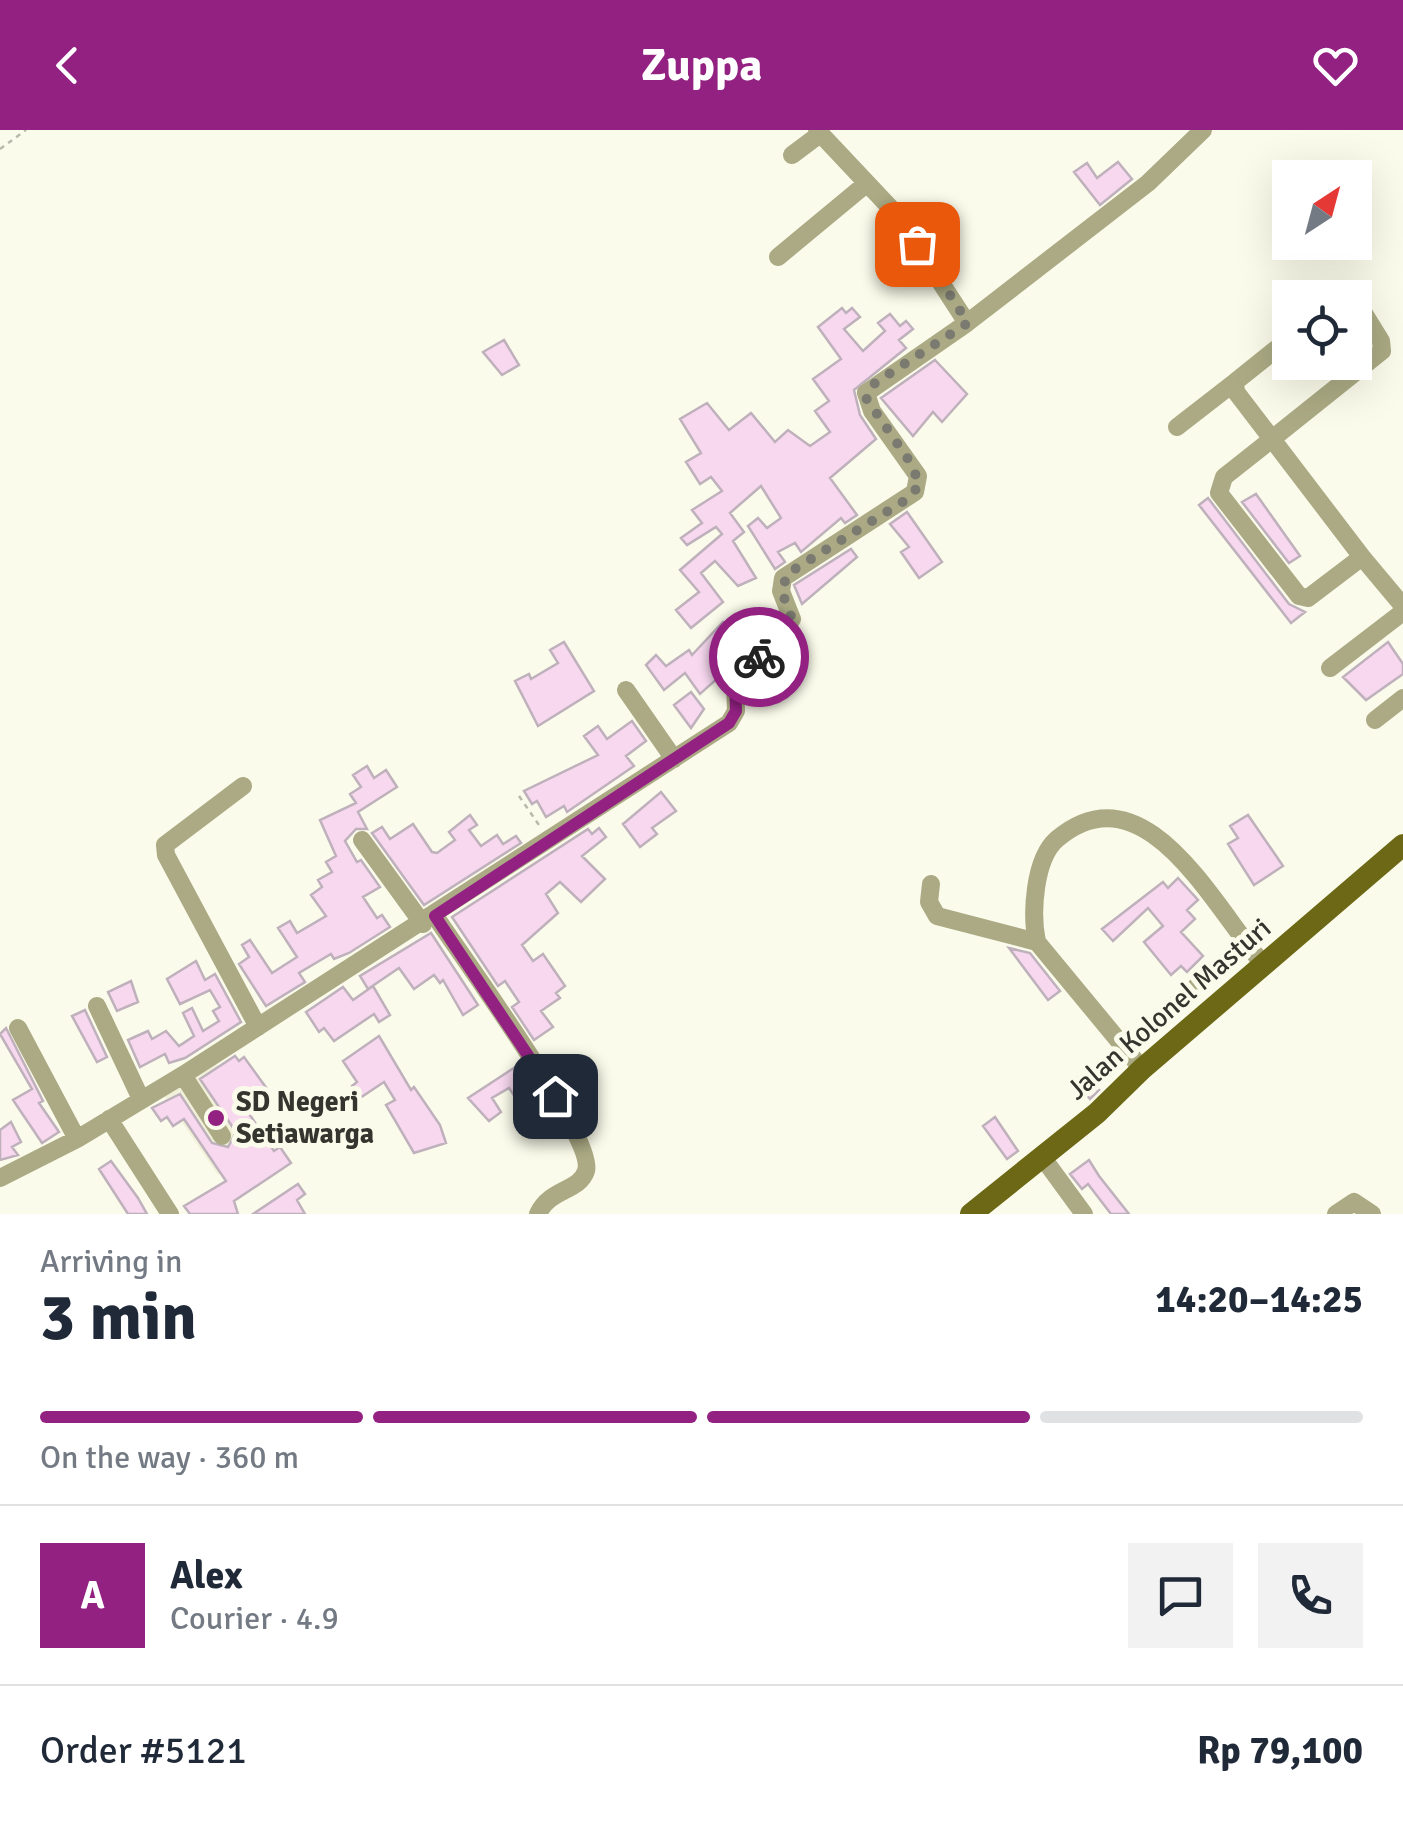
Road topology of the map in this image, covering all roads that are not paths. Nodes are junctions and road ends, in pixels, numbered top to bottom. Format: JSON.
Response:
{"nodes":[{"id":1,"x":1203,"y":130,"type":"edge"},
{"id":2,"x":819,"y":132,"type":"edge"},
{"id":3,"x":792,"y":155,"type":"dead end"},
{"id":4,"x":866,"y":184,"type":"junction"},
{"id":5,"x":778,"y":258,"type":"dead end"},
{"id":6,"x":968,"y":323,"type":"junction"},
{"id":7,"x":1372,"y":327,"type":"edge"},
{"id":8,"x":1272,"y":352,"type":"edge"},
{"id":9,"x":1372,"y":359,"type":"edge"},
{"id":10,"x":1346,"y":380,"type":"edge"},
{"id":11,"x":1235,"y":382,"type":"junction"},
{"id":12,"x":1176,"y":427,"type":"dead end"},
{"id":13,"x":1272,"y":439,"type":"junction"},
{"id":14,"x":1362,"y":558,"type":"junction"},
{"id":15,"x":1403,"y":609,"type":"edge"},
{"id":16,"x":1330,"y":668,"type":"dead end"},
{"id":17,"x":626,"y":690,"type":"dead end"},
{"id":18,"x":1403,"y":698,"type":"edge"},
{"id":19,"x":1375,"y":720,"type":"dead end"},
{"id":20,"x":674,"y":759,"type":"junction"},
{"id":21,"x":242,"y":786,"type":"dead end"},
{"id":22,"x":362,"y":840,"type":"dead end"},
{"id":23,"x":1403,"y":846,"type":"edge"},
{"id":24,"x":931,"y":884,"type":"dead end"},
{"id":25,"x":429,"y":920,"type":"junction"},
{"id":26,"x":1038,"y":942,"type":"junction"},
{"id":27,"x":1245,"y":944,"type":"junction"},
{"id":28,"x":1264,"y":965,"type":"junction"},
{"id":29,"x":98,"y":1006,"type":"dead end"},
{"id":30,"x":258,"y":1027,"type":"junction"},
{"id":31,"x":18,"y":1028,"type":"dead end"},
{"id":32,"x":1125,"y":1050,"type":"junction"},
{"id":33,"x":1142,"y":1069,"type":"junction"},
{"id":34,"x":183,"y":1076,"type":"junction"},
{"id":35,"x":141,"y":1099,"type":"junction"},
{"id":36,"x":109,"y":1120,"type":"junction"},
{"id":37,"x":222,"y":1136,"type":"dead end"},
{"id":38,"x":77,"y":1139,"type":"junction"},
{"id":39,"x":1044,"y":1158,"type":"junction"},
{"id":40,"x":0,"y":1178,"type":"edge"},
{"id":41,"x":170,"y":1214,"type":"edge"},
{"id":42,"x":538,"y":1214,"type":"edge"},
{"id":43,"x":972,"y":1214,"type":"edge"},
{"id":44,"x":1084,"y":1214,"type":"edge"},
{"id":45,"x":1336,"y":1214,"type":"edge"},
{"id":46,"x":1372,"y":1214,"type":"edge"}],
"edges":[{"from":1,"to":6,"type":"street"},
{"from":2,"to":3,"type":"street"},
{"from":2,"to":4,"type":"street"},
{"from":4,"to":5,"type":"street"},
{"from":4,"to":6,"type":"street"},
{"from":6,"to":20,"type":"street"},
{"from":7,"to":9,"type":"street"},
{"from":8,"to":11,"type":"street"},
{"from":10,"to":13,"type":"street"},
{"from":11,"to":12,"type":"street"},
{"from":11,"to":13,"type":"street"},
{"from":13,"to":14,"type":"street"},
{"from":13,"to":14,"type":"street"},
{"from":14,"to":15,"type":"street"},
{"from":15,"to":16,"type":"street"},
{"from":17,"to":20,"type":"street"},
{"from":18,"to":19,"type":"street"},
{"from":20,"to":25,"type":"street"},
{"from":21,"to":30,"type":"street"},
{"from":22,"to":25,"type":"street"},
{"from":23,"to":28,"type":"main road","name":"Jalan Kolonel Masturi"},
{"from":24,"to":26,"type":"street"},
{"from":25,"to":30,"type":"street"},
{"from":25,"to":42,"type":"street"},
{"from":26,"to":27,"type":"street"},
{"from":26,"to":32,"type":"street"},
{"from":27,"to":28,"type":"street"},
{"from":27,"to":32,"type":"street"},
{"from":28,"to":33,"type":"main road","name":"Jalan Kolonel Masturi"},
{"from":29,"to":35,"type":"street"},
{"from":30,"to":34,"type":"street"},
{"from":31,"to":38,"type":"street"},
{"from":32,"to":33,"type":"street"},
{"from":33,"to":39,"type":"main road","name":"Jalan Kolonel Masturi"},
{"from":34,"to":35,"type":"street"},
{"from":34,"to":37,"type":"street"},
{"from":35,"to":36,"type":"street"},
{"from":36,"to":38,"type":"street"},
{"from":36,"to":41,"type":"street"},
{"from":38,"to":40,"type":"street"},
{"from":39,"to":43,"type":"main road","name":"Jalan Kolonel Masturi"},
{"from":39,"to":44,"type":"street"},
{"from":45,"to":46,"type":"street"}]}
